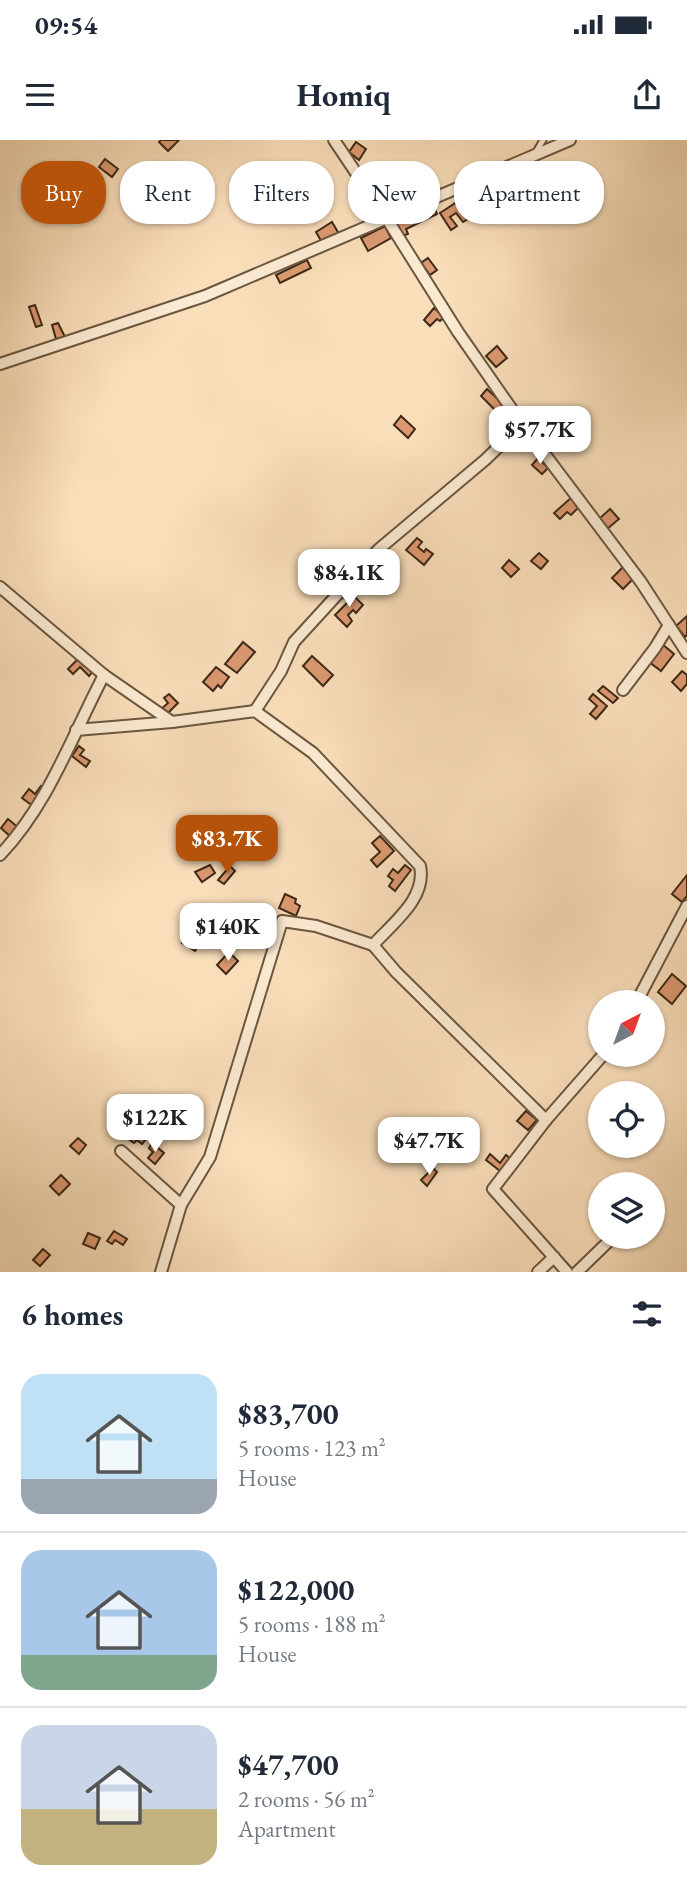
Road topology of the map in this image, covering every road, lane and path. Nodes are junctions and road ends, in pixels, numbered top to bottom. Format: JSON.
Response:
{"nodes":[{"id":1,"x":334,"y":140,"type":"edge"},
{"id":2,"x":543,"y":140,"type":"edge"},
{"id":3,"x":570,"y":140,"type":"edge"},
{"id":4,"x":533,"y":156,"type":"junction"},
{"id":5,"x":348,"y":161,"type":"edge"},
{"id":6,"x":440,"y":196,"type":"edge"},
{"id":7,"x":375,"y":224,"type":"edge"},
{"id":8,"x":390,"y":224,"type":"edge"},
{"id":9,"x":0,"y":364,"type":"edge"},
{"id":10,"x":522,"y":424,"type":"junction"},
{"id":11,"x":0,"y":587,"type":"edge"},
{"id":12,"x":669,"y":625,"type":"junction"},
{"id":13,"x":687,"y":653,"type":"edge"},
{"id":14,"x":104,"y":675,"type":"junction"},
{"id":15,"x":623,"y":690,"type":"dead end"},
{"id":16,"x":255,"y":711,"type":"junction"},
{"id":17,"x":172,"y":722,"type":"junction"},
{"id":18,"x":76,"y":730,"type":"junction"},
{"id":19,"x":0,"y":855,"type":"edge"},
{"id":20,"x":687,"y":906,"type":"edge"},
{"id":21,"x":373,"y":945,"type":"junction"},
{"id":22,"x":643,"y":990,"type":"edge"},
{"id":23,"x":592,"y":1068,"type":"edge"},
{"id":24,"x":546,"y":1120,"type":"junction"},
{"id":25,"x":121,"y":1151,"type":"dead end"},
{"id":26,"x":181,"y":1205,"type":"junction"},
{"id":27,"x":601,"y":1249,"type":"edge"},
{"id":28,"x":554,"y":1257,"type":"junction"},
{"id":29,"x":161,"y":1272,"type":"edge"},
{"id":30,"x":538,"y":1272,"type":"edge"},
{"id":31,"x":567,"y":1272,"type":"edge"},
{"id":32,"x":577,"y":1272,"type":"edge"}],
"edges":[{"from":1,"to":5,"type":"street"},
{"from":2,"to":4,"type":"lane"},
{"from":3,"to":4,"type":"street"},
{"from":4,"to":6,"type":"street"},
{"from":7,"to":9,"type":"street"},
{"from":8,"to":10,"type":"street"},
{"from":10,"to":12,"type":"street"},
{"from":10,"to":16,"type":"street"},
{"from":11,"to":14,"type":"street"},
{"from":12,"to":13,"type":"street"},
{"from":12,"to":15,"type":"street"},
{"from":14,"to":17,"type":"street"},
{"from":14,"to":18,"type":"street"},
{"from":16,"to":17,"type":"street"},
{"from":16,"to":21,"type":"street"},
{"from":17,"to":18,"type":"street"},
{"from":18,"to":19,"type":"street"},
{"from":20,"to":22,"type":"street"},
{"from":21,"to":24,"type":"street"},
{"from":21,"to":26,"type":"street"},
{"from":23,"to":24,"type":"street"},
{"from":24,"to":28,"type":"street"},
{"from":25,"to":26,"type":"street"},
{"from":26,"to":29,"type":"street"},
{"from":27,"to":32,"type":"street"},
{"from":28,"to":30,"type":"street"},
{"from":28,"to":31,"type":"street"}]}
